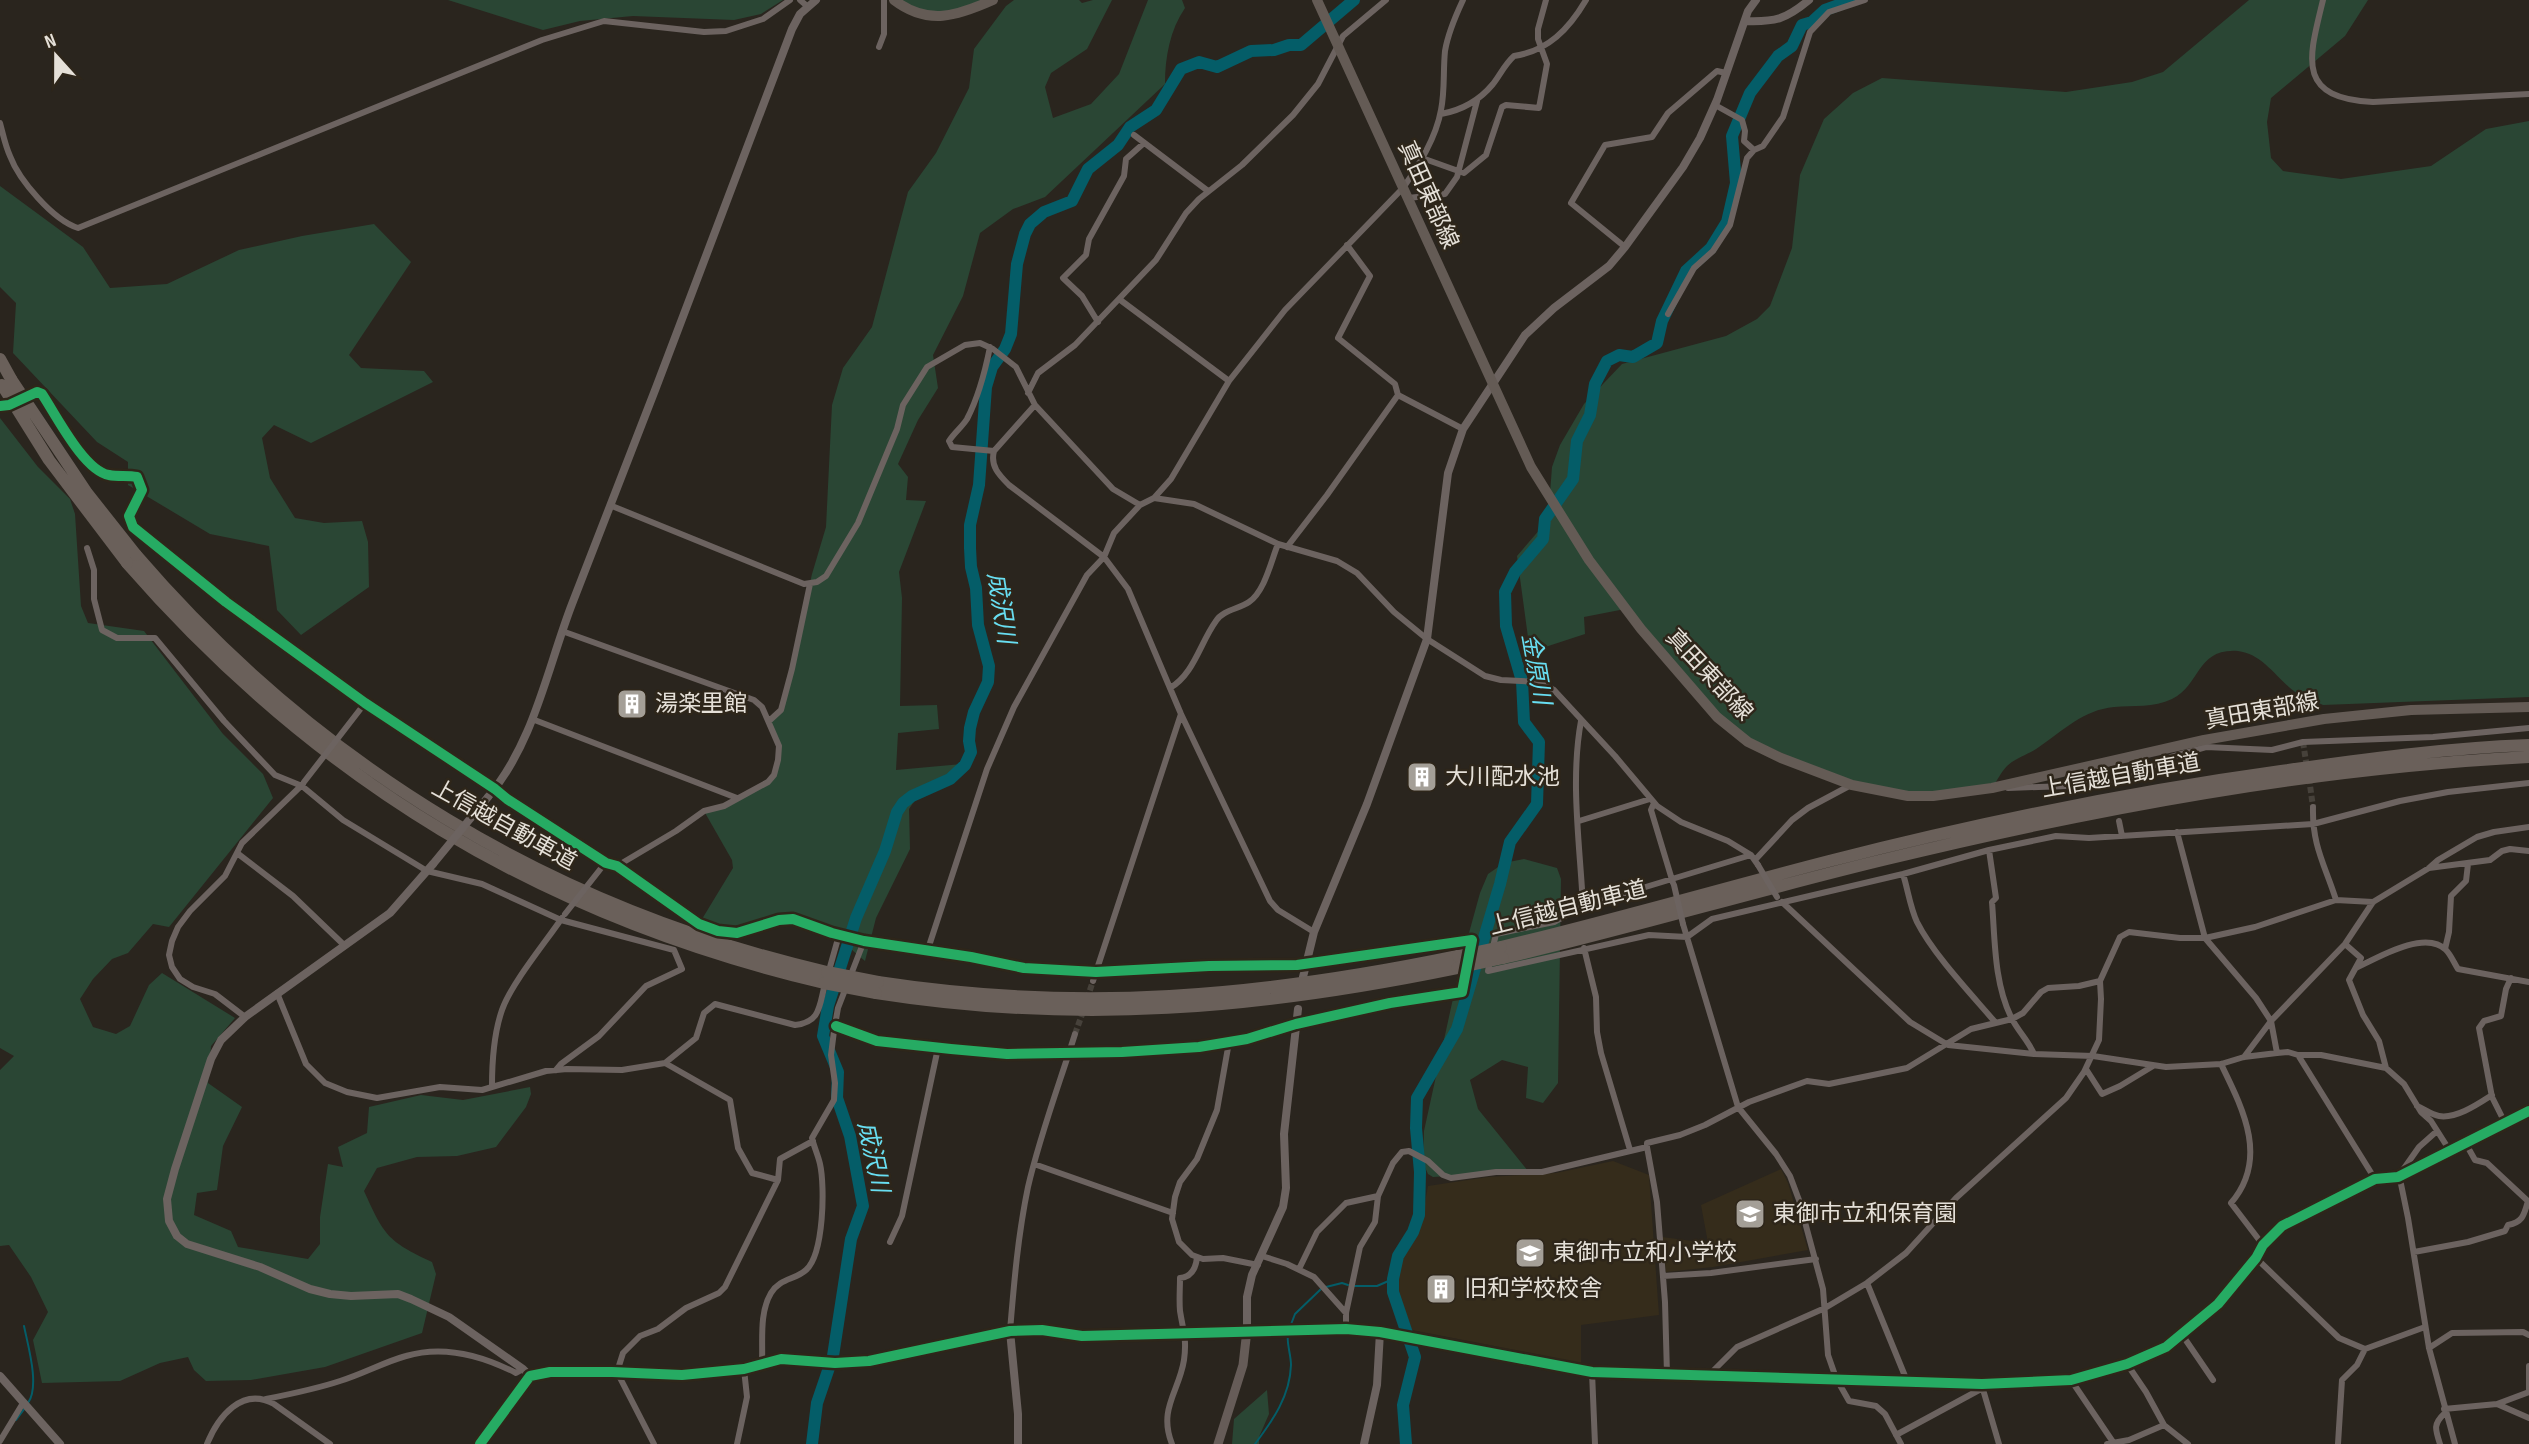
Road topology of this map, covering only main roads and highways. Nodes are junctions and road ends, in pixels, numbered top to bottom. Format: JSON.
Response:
{"nodes":[{"id":1,"x":894,"y":0,"type":"edge"},
{"id":2,"x":993,"y":0,"type":"edge"},
{"id":3,"x":1317,"y":0,"type":"edge"},
{"id":4,"x":0,"y":359,"type":"edge"},
{"id":5,"x":4,"y":382,"type":"edge"},
{"id":6,"x":2529,"y":708,"type":"edge"},
{"id":7,"x":2529,"y":745,"type":"edge"},
{"id":8,"x":2529,"y":757,"type":"edge"},
{"id":9,"x":1502,"y":953,"type":"junction"},
{"id":10,"x":1247,"y":1331,"type":"road end"},
{"id":11,"x":1218,"y":1444,"type":"edge"}],
"edges":[{"from":1,"to":2,"type":"main road"},
{"from":3,"to":6,"type":"main road","name":"真田東部線"},
{"from":4,"to":5,"type":"highway","name":"上信越自動車道"},
{"from":5,"to":9,"type":"highway","name":"上信越自動車道","bridge":true},
{"from":7,"to":9,"type":"highway","name":"上信越自動車道"},
{"from":8,"to":9,"type":"highway","name":"上信越自動車道"},
{"from":10,"to":11,"type":"main road"}]}
